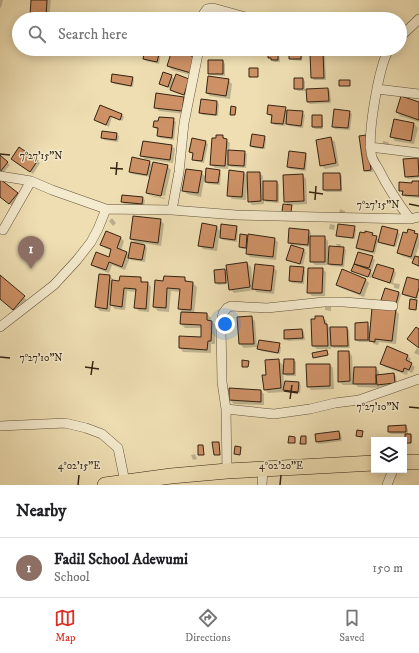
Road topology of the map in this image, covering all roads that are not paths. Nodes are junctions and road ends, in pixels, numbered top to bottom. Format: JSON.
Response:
{"nodes":[{"id":1,"x":205,"y":12,"type":"edge"},
{"id":2,"x":228,"y":12,"type":"edge"},
{"id":3,"x":419,"y":18,"type":"edge"},
{"id":4,"x":407,"y":30,"type":"edge"},
{"id":5,"x":198,"y":56,"type":"edge"},
{"id":6,"x":385,"y":56,"type":"edge"},
{"id":7,"x":376,"y":89,"type":"junction"},
{"id":8,"x":419,"y":94,"type":"edge"},
{"id":9,"x":370,"y":147,"type":"junction"},
{"id":10,"x":419,"y":153,"type":"edge"},
{"id":11,"x":0,"y":176,"type":"edge"},
{"id":12,"x":30,"y":181,"type":"junction"},
{"id":13,"x":106,"y":209,"type":"junction"},
{"id":14,"x":172,"y":210,"type":"junction"},
{"id":15,"x":415,"y":218,"type":"edge"},
{"id":16,"x":3,"y":230,"type":"dead end"},
{"id":17,"x":393,"y":306,"type":"dead end"},
{"id":18,"x":0,"y":327,"type":"edge"},
{"id":19,"x":419,"y":379,"type":"edge"},
{"id":20,"x":226,"y":409,"type":"junction"},
{"id":21,"x":0,"y":426,"type":"edge"},
{"id":22,"x":407,"y":462,"type":"edge"},
{"id":23,"x":419,"y":462,"type":"edge"},
{"id":24,"x":371,"y":463,"type":"edge"},
{"id":25,"x":263,"y":469,"type":"junction"},
{"id":26,"x":227,"y":471,"type":"junction"},
{"id":27,"x":392,"y":473,"type":"edge"},
{"id":28,"x":125,"y":482,"type":"junction"},
{"id":29,"x":105,"y":485,"type":"edge"},
{"id":30,"x":262,"y":485,"type":"edge"},
{"id":31,"x":387,"y":485,"type":"edge"}],
"edges":[{"from":1,"to":2,"type":"street"},
{"from":3,"to":4,"type":"street"},
{"from":5,"to":14,"type":"street"},
{"from":6,"to":7,"type":"street"},
{"from":7,"to":8,"type":"street"},
{"from":7,"to":9,"type":"street"},
{"from":9,"to":10,"type":"street"},
{"from":9,"to":15,"type":"street"},
{"from":11,"to":12,"type":"street"},
{"from":12,"to":13,"type":"street"},
{"from":12,"to":16,"type":"street"},
{"from":13,"to":14,"type":"street"},
{"from":13,"to":18,"type":"street"},
{"from":14,"to":15,"type":"street"},
{"from":17,"to":20,"type":"street"},
{"from":19,"to":20,"type":"street"},
{"from":20,"to":26,"type":"street"},
{"from":21,"to":28,"type":"street"},
{"from":22,"to":23,"type":"main road"},
{"from":24,"to":25,"type":"main road"},
{"from":25,"to":26,"type":"main road"},
{"from":25,"to":30,"type":"street"},
{"from":26,"to":28,"type":"main road"},
{"from":27,"to":31,"type":"street"},
{"from":28,"to":29,"type":"main road"}]}
